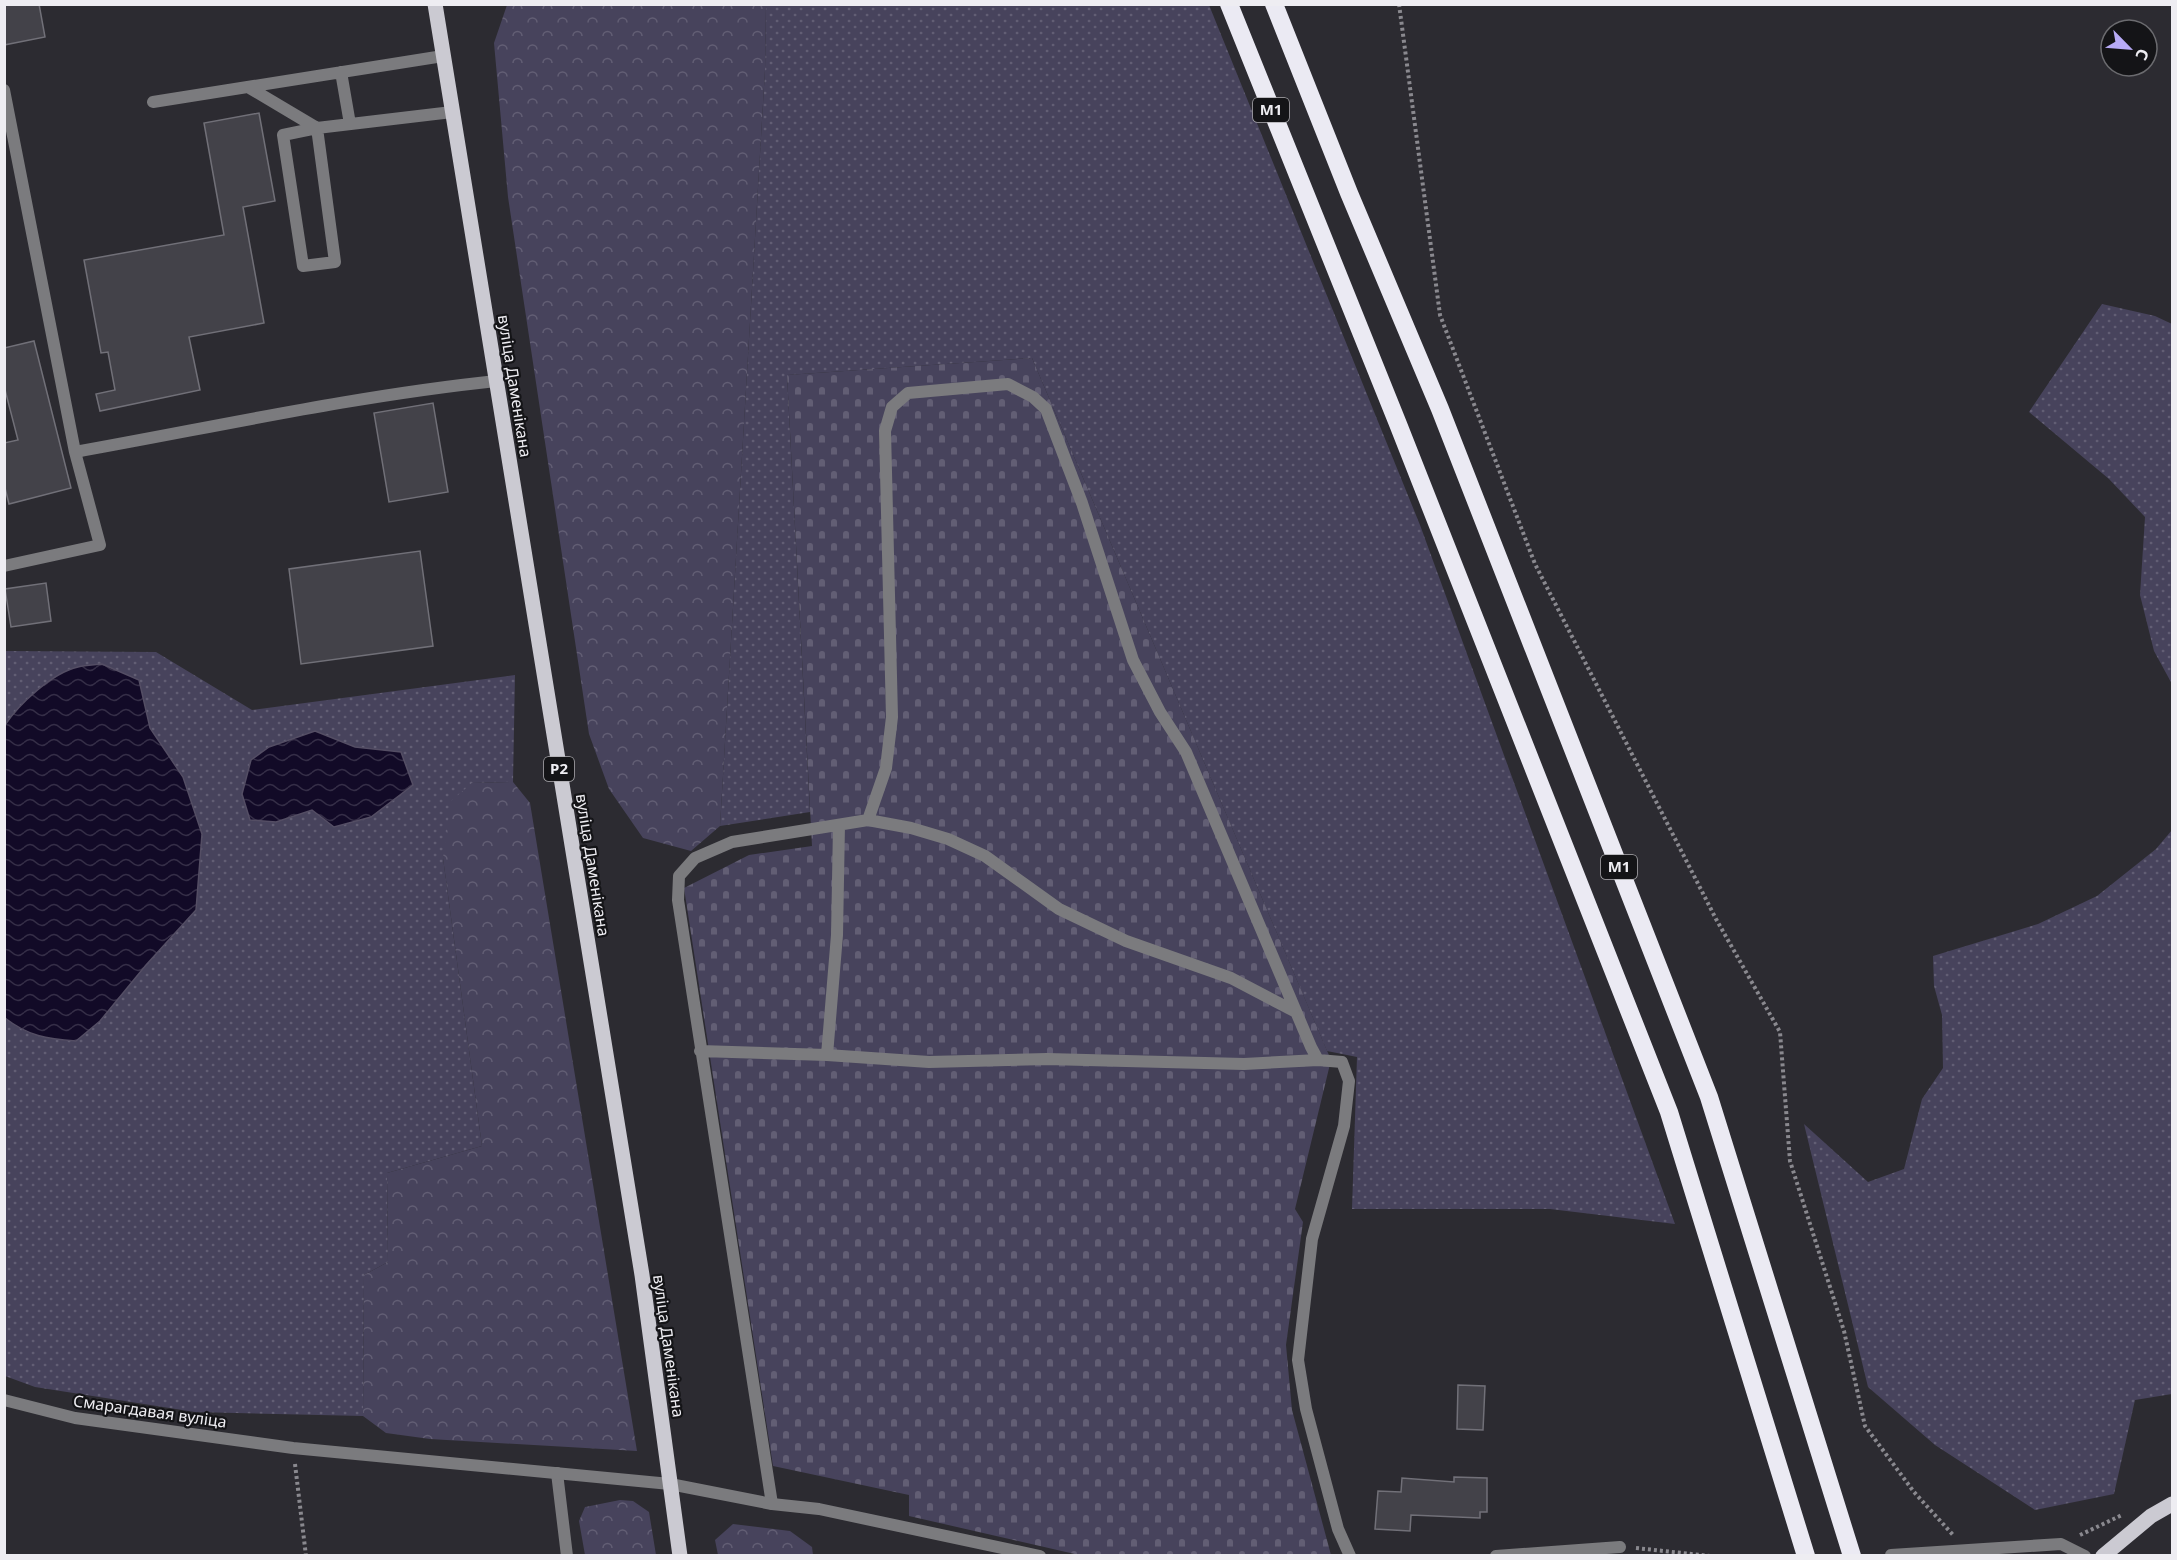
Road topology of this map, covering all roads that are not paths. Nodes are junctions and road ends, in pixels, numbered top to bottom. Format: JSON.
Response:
{"nodes":[{"id":1,"x":435,"y":4,"type":"edge"},
{"id":2,"x":1229,"y":4,"type":"edge"},
{"id":3,"x":1274,"y":4,"type":"edge"},
{"id":4,"x":443,"y":56,"type":"junction"},
{"id":5,"x":342,"y":72,"type":"junction"},
{"id":6,"x":248,"y":87,"type":"junction"},
{"id":7,"x":4,"y":90,"type":"edge"},
{"id":8,"x":153,"y":102,"type":"dead end"},
{"id":9,"x":452,"y":112,"type":"junction"},
{"id":10,"x":350,"y":124,"type":"junction"},
{"id":11,"x":317,"y":128,"type":"junction"},
{"id":12,"x":496,"y":381,"type":"junction"},
{"id":13,"x":75,"y":452,"type":"junction"},
{"id":14,"x":4,"y":566,"type":"edge"},
{"id":15,"x":868,"y":820,"type":"junction"},
{"id":16,"x":839,"y":825,"type":"junction"},
{"id":17,"x":1296,"y":1012,"type":"junction"},
{"id":18,"x":700,"y":1051,"type":"junction"},
{"id":19,"x":827,"y":1055,"type":"junction"},
{"id":20,"x":1318,"y":1060,"type":"junction"},
{"id":21,"x":4,"y":1400,"type":"edge"},
{"id":22,"x":557,"y":1473,"type":"junction"},
{"id":23,"x":670,"y":1484,"type":"junction"},
{"id":24,"x":772,"y":1504,"type":"junction"},
{"id":25,"x":2172,"y":1504,"type":"edge"},
{"id":26,"x":1620,"y":1547,"type":"road end"},
{"id":27,"x":1891,"y":1555,"type":"edge"},
{"id":28,"x":567,"y":1556,"type":"edge"},
{"id":29,"x":680,"y":1556,"type":"edge"},
{"id":30,"x":1040,"y":1556,"type":"edge"},
{"id":31,"x":1350,"y":1556,"type":"edge"},
{"id":32,"x":1496,"y":1556,"type":"edge"},
{"id":33,"x":1806,"y":1556,"type":"edge"},
{"id":34,"x":1852,"y":1556,"type":"edge"},
{"id":35,"x":2085,"y":1556,"type":"edge"},
{"id":36,"x":2103,"y":1556,"type":"edge"}],
"edges":[{"from":1,"to":4,"type":"main road","name":"вуліца Даменікана","number":"Р2"},
{"from":2,"to":33,"type":"highway","number":"М1"},
{"from":3,"to":34,"type":"highway","number":"М1"},
{"from":4,"to":5,"type":"street"},
{"from":4,"to":9,"type":"main road","name":"вуліца Даменікана","number":"Р2"},
{"from":5,"to":6,"type":"street"},
{"from":5,"to":10,"type":"street"},
{"from":6,"to":8,"type":"street"},
{"from":6,"to":11,"type":"street"},
{"from":7,"to":13,"type":"street"},
{"from":9,"to":10,"type":"street"},
{"from":9,"to":12,"type":"main road","name":"вуліца Даменікана","number":"Р2"},
{"from":10,"to":11,"type":"street"},
{"from":11,"to":11,"type":"street"},
{"from":12,"to":13,"type":"street"},
{"from":12,"to":23,"type":"main road","name":"вуліца Даменікана","number":"Р2"},
{"from":13,"to":14,"type":"street"},
{"from":15,"to":16,"type":"street"},
{"from":15,"to":17,"type":"street"},
{"from":15,"to":17,"type":"street"},
{"from":16,"to":18,"type":"street"},
{"from":16,"to":19,"type":"street"},
{"from":17,"to":20,"type":"street"},
{"from":18,"to":19,"type":"street"},
{"from":18,"to":24,"type":"street"},
{"from":19,"to":20,"type":"street"},
{"from":20,"to":31,"type":"street"},
{"from":21,"to":22,"type":"street","name":"Смарагдавая вуліца"},
{"from":22,"to":23,"type":"street","name":"Смарагдавая вуліца"},
{"from":22,"to":28,"type":"street"},
{"from":23,"to":24,"type":"street","name":"Смарагдавая вуліца"},
{"from":23,"to":29,"type":"main road","name":"вуліца Даменікана","number":"Р2"},
{"from":24,"to":30,"type":"street","name":"Смарагдавая вуліца"},
{"from":25,"to":36,"type":"main road"},
{"from":26,"to":32,"type":"street"},
{"from":27,"to":35,"type":"street"}]}
